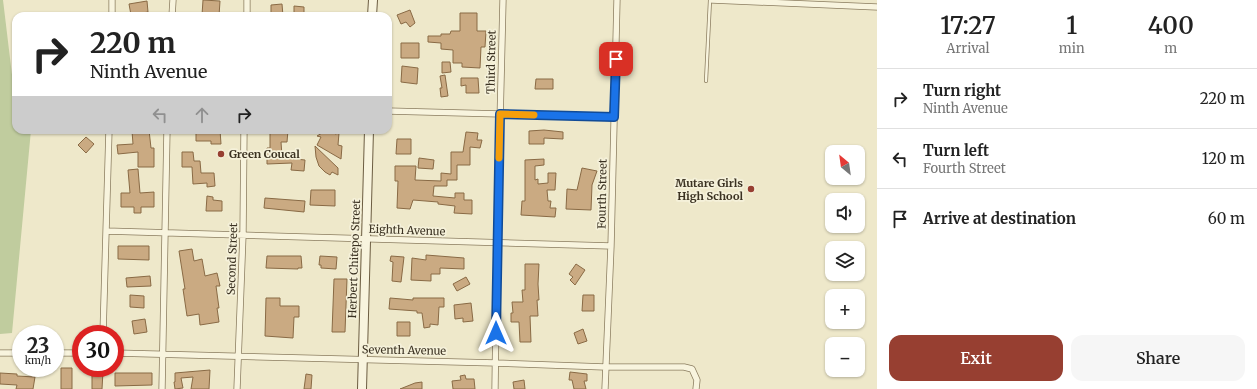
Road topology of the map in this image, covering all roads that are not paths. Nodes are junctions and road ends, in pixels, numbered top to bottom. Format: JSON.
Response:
{"nodes":[{"id":1,"x":112,"y":0,"type":"edge"},
{"id":2,"x":173,"y":0,"type":"edge"},
{"id":3,"x":247,"y":0,"type":"edge"},
{"id":4,"x":373,"y":0,"type":"edge"},
{"id":5,"x":503,"y":0,"type":"edge"},
{"id":6,"x":617,"y":0,"type":"edge"},
{"id":7,"x":711,"y":0,"type":"edge"},
{"id":8,"x":877,"y":7,"type":"edge"},
{"id":9,"x":112,"y":12,"type":"edge"},
{"id":10,"x":172,"y":12,"type":"edge"},
{"id":11,"x":247,"y":12,"type":"edge"},
{"id":12,"x":372,"y":12,"type":"edge"},
{"id":13,"x":706,"y":81,"type":"dead end"},
{"id":14,"x":392,"y":111,"type":"edge"},
{"id":15,"x":500,"y":114,"type":"junction"},
{"id":16,"x":614,"y":117,"type":"junction"},
{"id":17,"x":109,"y":134,"type":"edge"},
{"id":18,"x":167,"y":134,"type":"edge"},
{"id":19,"x":244,"y":134,"type":"edge"},
{"id":20,"x":369,"y":134,"type":"edge"},
{"id":21,"x":106,"y":231,"type":"junction"},
{"id":22,"x":165,"y":233,"type":"junction"},
{"id":23,"x":243,"y":234,"type":"junction"},
{"id":24,"x":366,"y":238,"type":"junction"},
{"id":25,"x":497,"y":243,"type":"junction"},
{"id":26,"x":611,"y":246,"type":"junction"},
{"id":27,"x":103,"y":325,"type":"edge"},
{"id":28,"x":0,"y":353,"type":"edge"},
{"id":29,"x":12,"y":353,"type":"edge"},
{"id":30,"x":124,"y":353,"type":"edge"},
{"id":31,"x":163,"y":354,"type":"junction"},
{"id":32,"x":238,"y":356,"type":"junction"},
{"id":33,"x":363,"y":359,"type":"junction"},
{"id":34,"x":496,"y":363,"type":"junction"},
{"id":35,"x":605,"y":367,"type":"junction"},
{"id":36,"x":162,"y":389,"type":"edge"},
{"id":37,"x":237,"y":389,"type":"edge"},
{"id":38,"x":362,"y":389,"type":"edge"},
{"id":39,"x":495,"y":389,"type":"edge"},
{"id":40,"x":605,"y":389,"type":"edge"},
{"id":41,"x":696,"y":389,"type":"edge"}],
"edges":[{"from":1,"to":9,"type":"street"},
{"from":2,"to":10,"type":"street"},
{"from":3,"to":11,"type":"street"},
{"from":4,"to":12,"type":"main road"},
{"from":5,"to":15,"type":"street","name":"Third Street"},
{"from":6,"to":16,"type":"street","name":"Fourth Street"},
{"from":7,"to":8,"type":"street"},
{"from":7,"to":13,"type":"lane"},
{"from":14,"to":15,"type":"street"},
{"from":15,"to":16,"type":"street"},
{"from":15,"to":25,"type":"street","name":"Third Street"},
{"from":16,"to":26,"type":"street","name":"Fourth Street"},
{"from":17,"to":21,"type":"street"},
{"from":18,"to":22,"type":"street"},
{"from":19,"to":23,"type":"street","name":"Second Street"},
{"from":20,"to":24,"type":"main road","name":"Herbert Chitepo Street"},
{"from":21,"to":22,"type":"street","name":"Eighth Avenue"},
{"from":21,"to":27,"type":"street"},
{"from":22,"to":23,"type":"street","name":"Eighth Avenue"},
{"from":22,"to":31,"type":"street"},
{"from":23,"to":24,"type":"street","name":"Eighth Avenue"},
{"from":23,"to":32,"type":"street","name":"Second Street"},
{"from":24,"to":25,"type":"street","name":"Eighth Avenue"},
{"from":24,"to":33,"type":"main road","name":"Herbert Chitepo Street"},
{"from":25,"to":26,"type":"street","name":"Eighth Avenue"},
{"from":25,"to":34,"type":"street","name":"Third Street"},
{"from":26,"to":35,"type":"street","name":"Fourth Street"},
{"from":28,"to":29,"type":"street"},
{"from":30,"to":31,"type":"street","name":"Seventh Avenue"},
{"from":31,"to":32,"type":"street","name":"Seventh Avenue"},
{"from":31,"to":36,"type":"street"},
{"from":32,"to":33,"type":"street","name":"Seventh Avenue"},
{"from":32,"to":37,"type":"street","name":"Second Street"},
{"from":33,"to":34,"type":"street","name":"Seventh Avenue"},
{"from":33,"to":38,"type":"main road","name":"Herbert Chitepo Street"},
{"from":34,"to":35,"type":"street","name":"Seventh Avenue"},
{"from":34,"to":39,"type":"street","name":"Third Street"},
{"from":35,"to":40,"type":"street","name":"Fourth Street"},
{"from":35,"to":41,"type":"street","name":"Seventh Avenue"}]}
